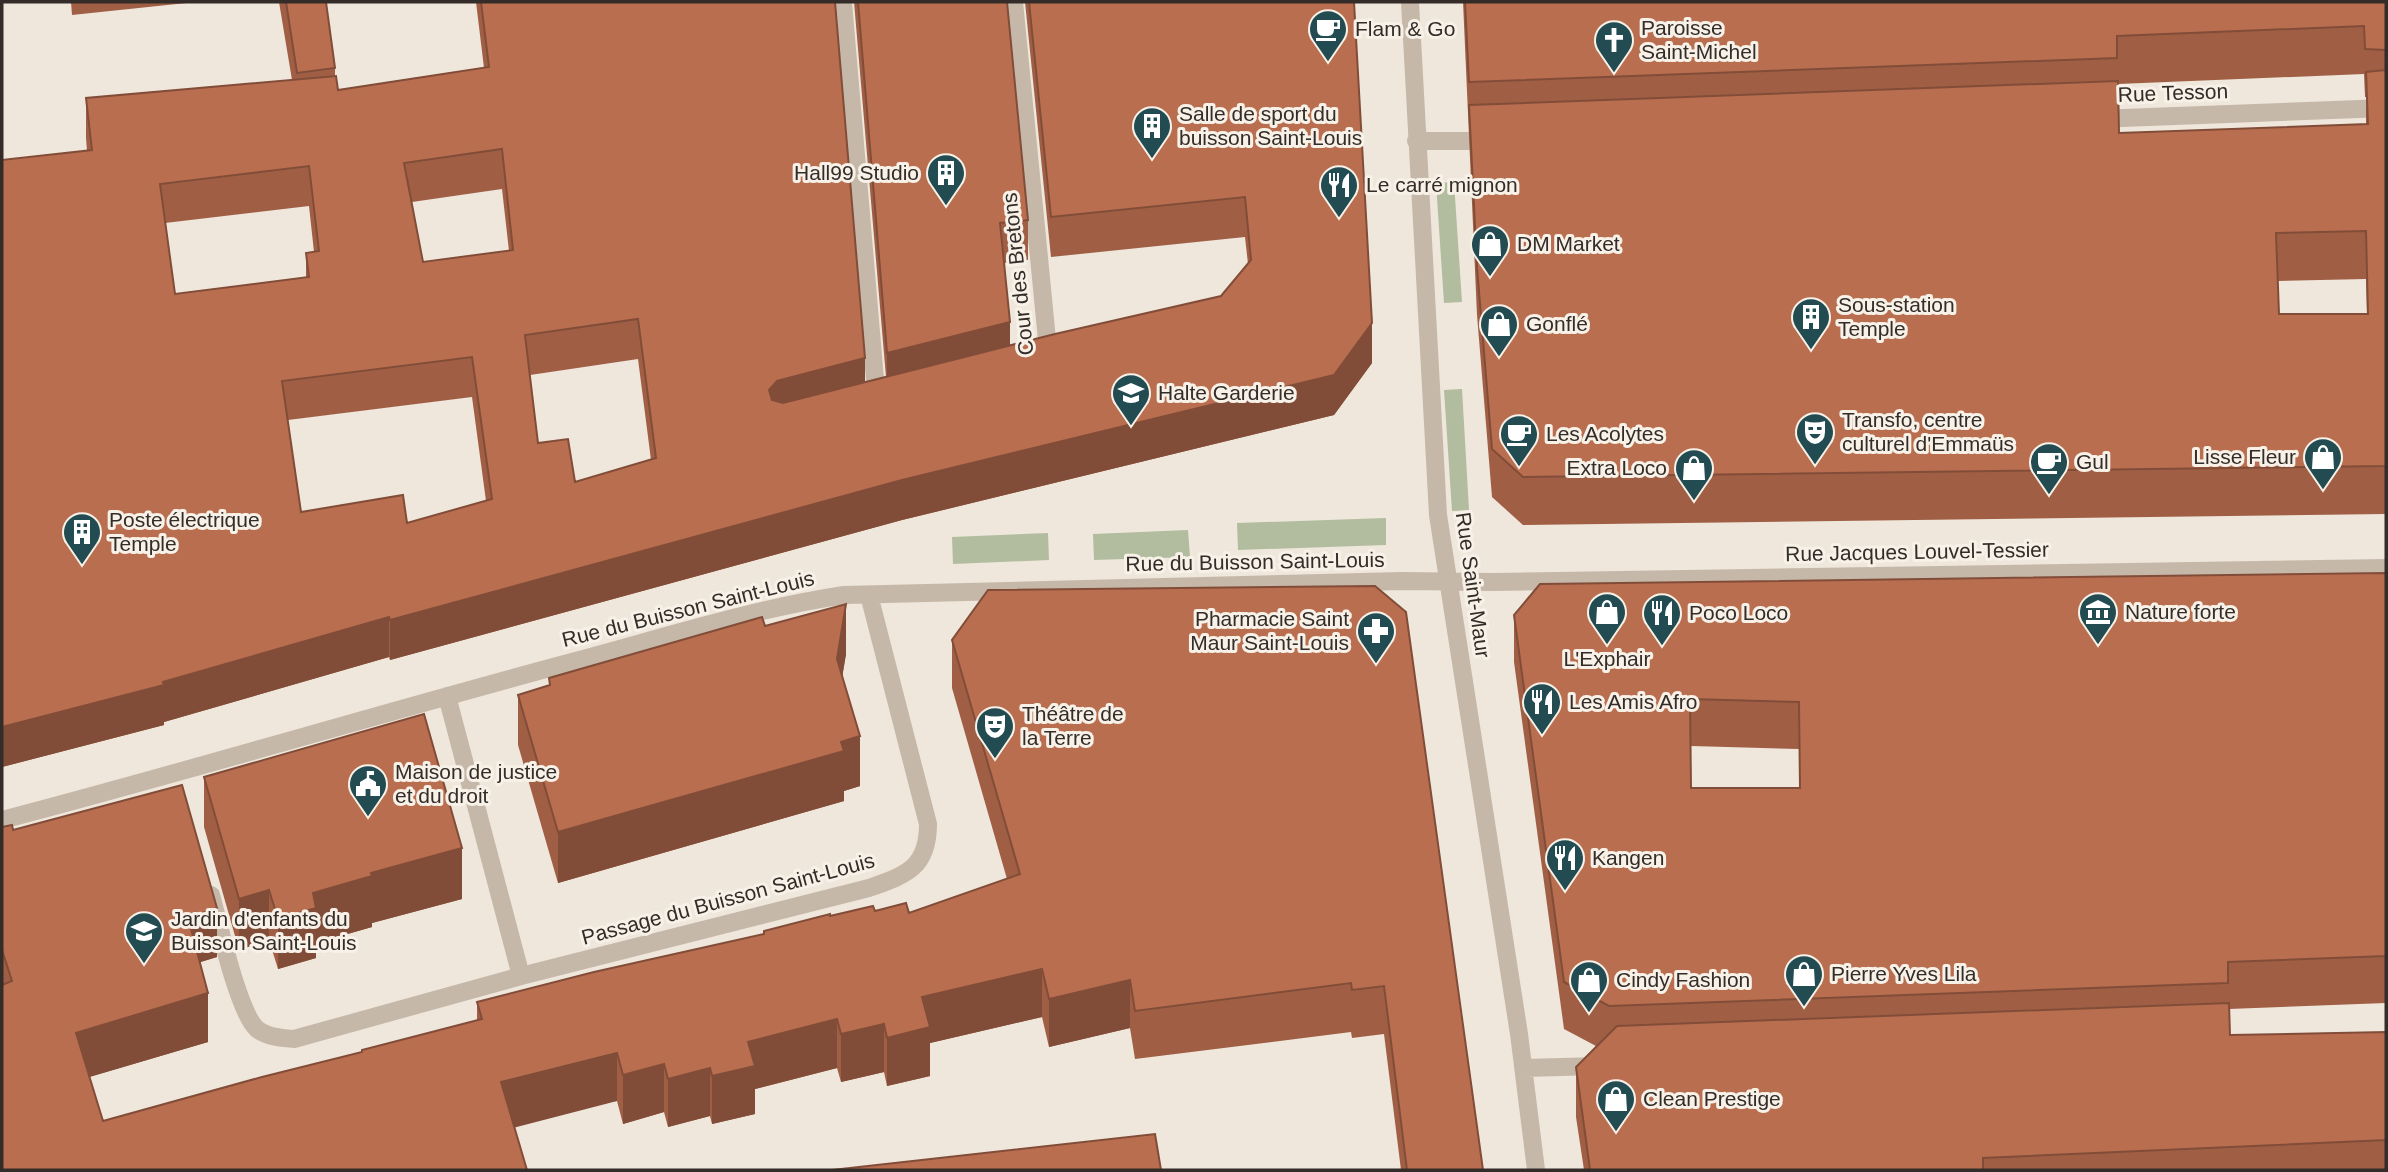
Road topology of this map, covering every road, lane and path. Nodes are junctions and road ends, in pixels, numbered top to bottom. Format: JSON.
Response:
{"nodes":[{"id":1,"x":843,"y":2,"type":"edge"},
{"id":2,"x":1014,"y":2,"type":"edge"},
{"id":3,"x":1410,"y":2,"type":"edge"},
{"id":4,"x":2386,"y":108,"type":"edge"},
{"id":5,"x":2082,"y":119,"type":"edge"},
{"id":6,"x":1416,"y":141,"type":"junction"},
{"id":7,"x":1502,"y":141,"type":"edge"},
{"id":8,"x":1037,"y":367,"type":"edge"},
{"id":9,"x":878,"y":407,"type":"edge"},
{"id":10,"x":2386,"y":568,"type":"edge"},
{"id":11,"x":1448,"y":582,"type":"junction"},
{"id":12,"x":869,"y":595,"type":"junction"},
{"id":13,"x":447,"y":696,"type":"junction"},
{"id":14,"x":177,"y":774,"type":"junction"},
{"id":15,"x":183,"y":794,"type":"edge"},
{"id":16,"x":2,"y":820,"type":"edge"},
{"id":17,"x":207,"y":880,"type":"edge"},
{"id":18,"x":520,"y":976,"type":"junction"},
{"id":19,"x":1620,"y":1065,"type":"edge"},
{"id":20,"x":1524,"y":1068,"type":"junction"},
{"id":21,"x":1536,"y":1170,"type":"edge"}],
"edges":[{"from":1,"to":9,"type":"street"},
{"from":2,"to":8,"type":"street","name":"Cour des Bretons"},
{"from":3,"to":6,"type":"street","name":"Rue Saint-Maur"},
{"from":4,"to":5,"type":"street","name":"Rue Tesson"},
{"from":6,"to":7,"type":"street"},
{"from":6,"to":11,"type":"street","name":"Rue Saint-Maur"},
{"from":10,"to":11,"type":"street","name":"Rue Jacques Louvel-Tessier"},
{"from":11,"to":12,"type":"street","name":"Rue du Buisson Saint-Louis"},
{"from":11,"to":20,"type":"street","name":"Rue Saint-Maur"},
{"from":12,"to":13,"type":"street","name":"Rue du Buisson Saint-Louis"},
{"from":12,"to":18,"type":"street","name":"Passage du Buisson Saint-Louis"},
{"from":13,"to":14,"type":"street","name":"Rue du Buisson Saint-Louis"},
{"from":13,"to":18,"type":"street"},
{"from":14,"to":15,"type":"street"},
{"from":14,"to":16,"type":"street","name":"Rue du Buisson Saint-Louis"},
{"from":17,"to":18,"type":"street","name":"Passage du Buisson Saint-Louis"},
{"from":19,"to":20,"type":"street"},
{"from":20,"to":21,"type":"street","name":"Rue Saint-Maur"}]}
